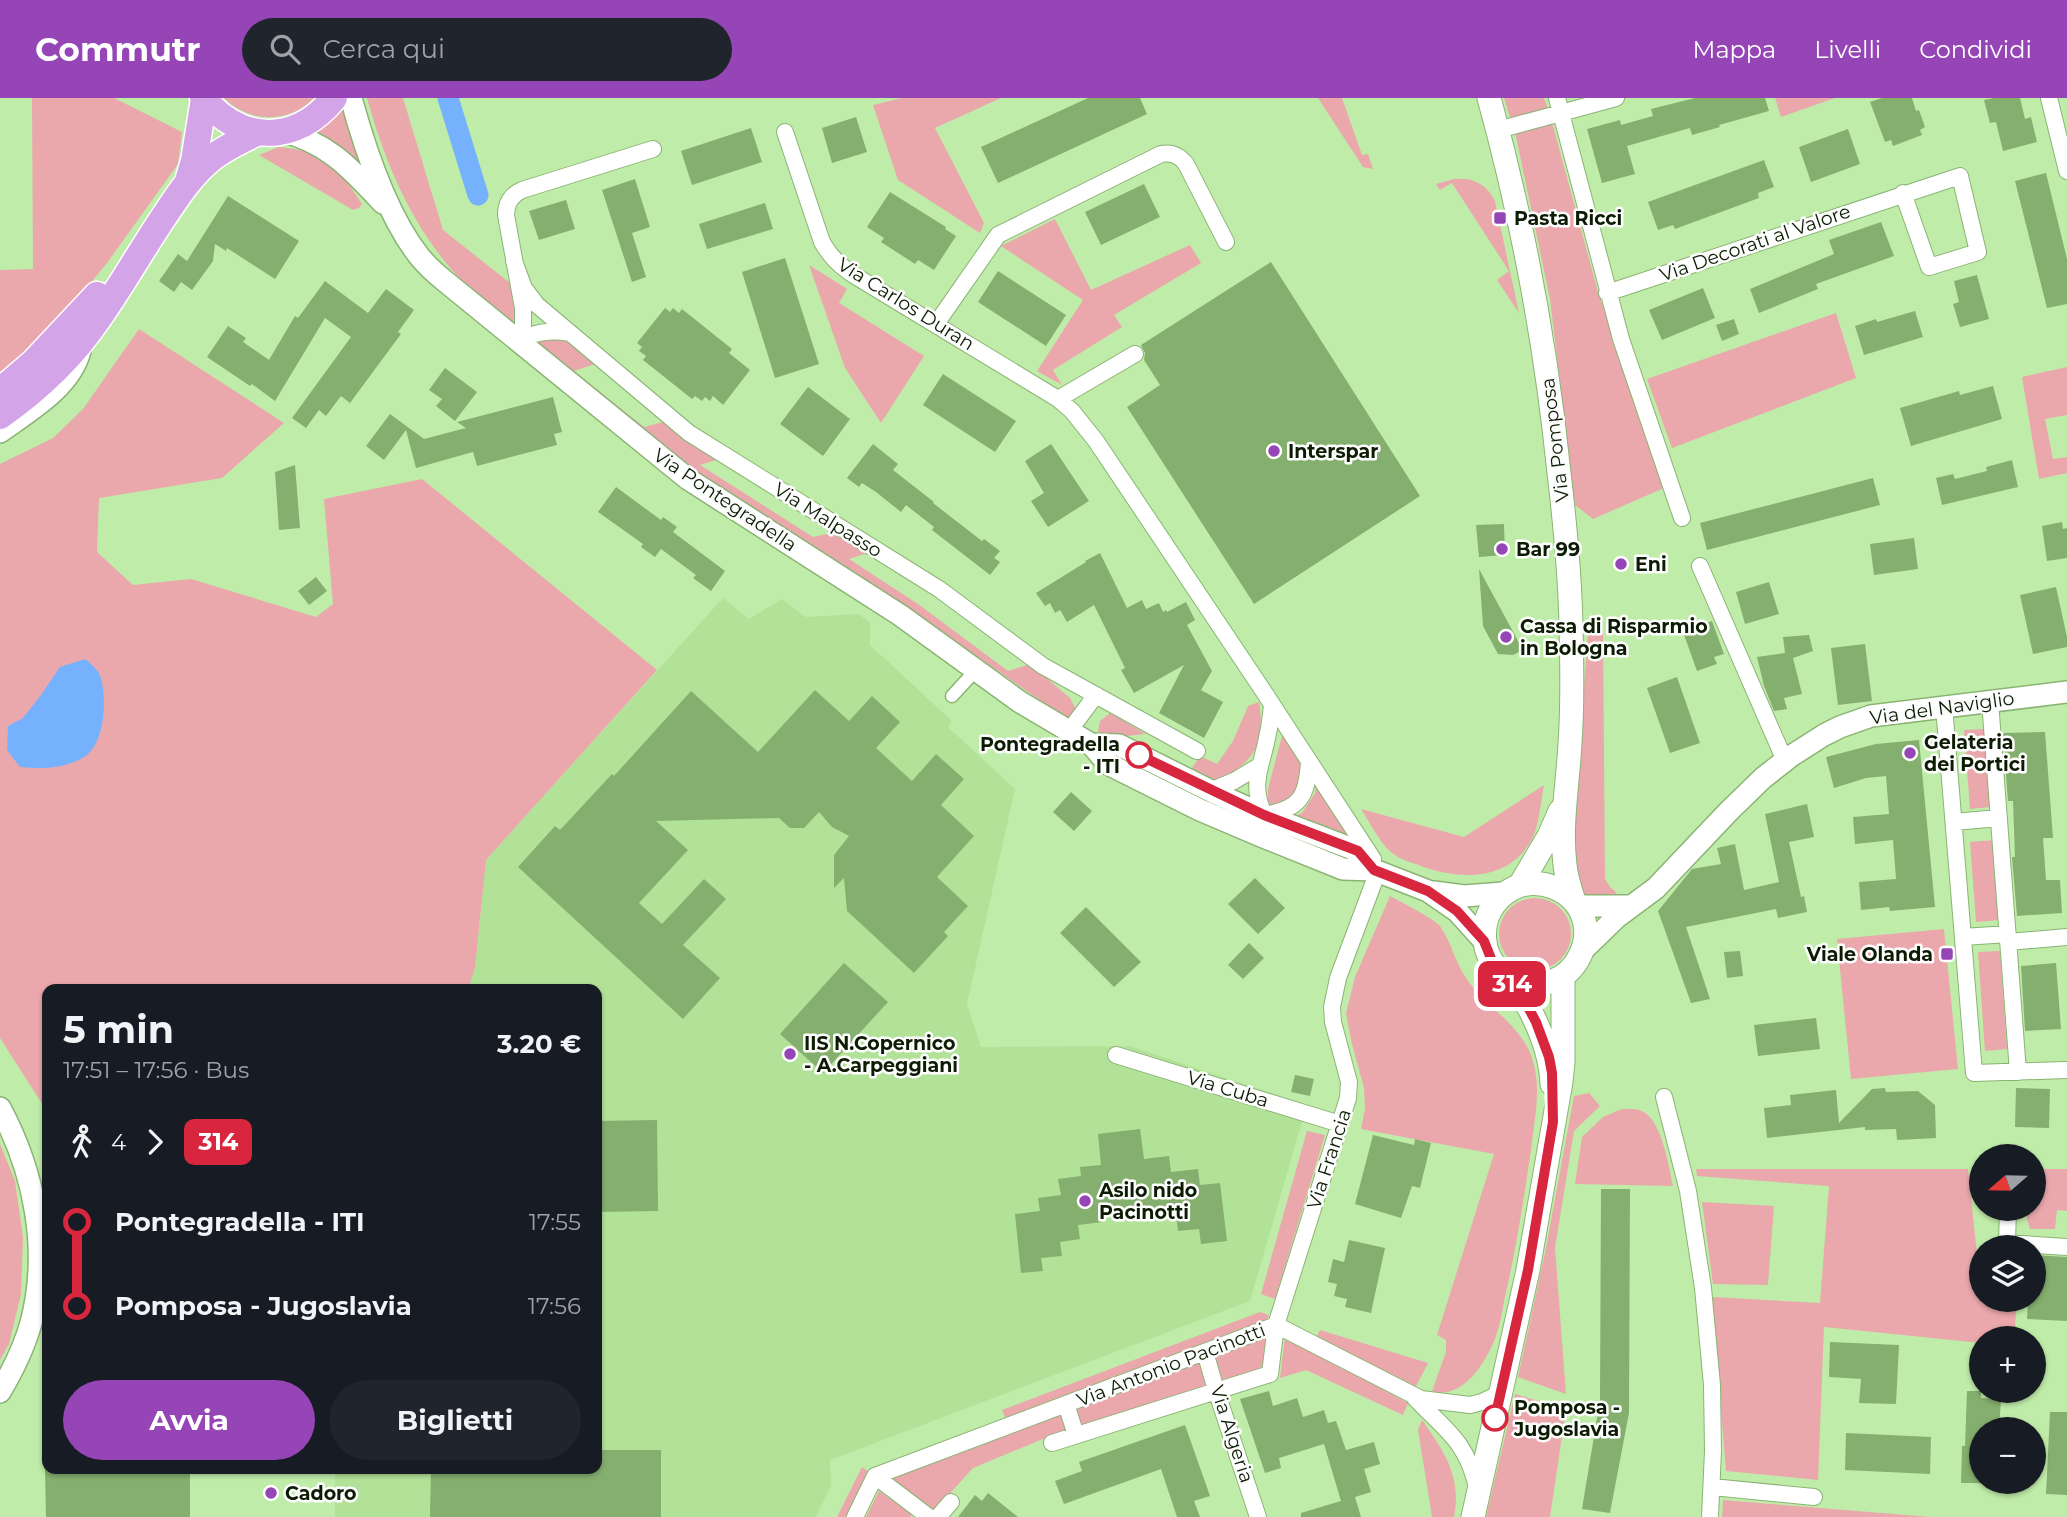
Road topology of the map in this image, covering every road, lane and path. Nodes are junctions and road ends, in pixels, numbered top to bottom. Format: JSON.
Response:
{"nodes":[{"id":1,"x":334,"y":98,"type":"edge"},
{"id":2,"x":351,"y":98,"type":"edge"},
{"id":3,"x":1489,"y":98,"type":"edge"},
{"id":4,"x":1616,"y":98,"type":"edge"},
{"id":5,"x":2049,"y":98,"type":"edge"},
{"id":6,"x":204,"y":99,"type":"edge"},
{"id":7,"x":1559,"y":106,"type":"edge"},
{"id":8,"x":1497,"y":130,"type":"junction"},
{"id":9,"x":270,"y":132,"type":"junction"},
{"id":10,"x":785,"y":132,"type":"dead end"},
{"id":11,"x":653,"y":149,"type":"dead end"},
{"id":12,"x":2067,"y":171,"type":"edge"},
{"id":13,"x":188,"y":181,"type":"junction"},
{"id":14,"x":1903,"y":193,"type":"junction"},
{"id":15,"x":395,"y":215,"type":"junction"},
{"id":16,"x":1226,"y":242,"type":"dead end"},
{"id":17,"x":136,"y":257,"type":"junction"},
{"id":18,"x":514,"y":261,"type":"junction"},
{"id":19,"x":1607,"y":293,"type":"junction"},
{"id":20,"x":936,"y":324,"type":"junction"},
{"id":21,"x":569,"y":333,"type":"junction"},
{"id":22,"x":83,"y":338,"type":"junction"},
{"id":23,"x":517,"y":340,"type":"junction"},
{"id":24,"x":1135,"y":354,"type":"dead end"},
{"id":25,"x":0,"y":391,"type":"edge"},
{"id":26,"x":1058,"y":399,"type":"junction"},
{"id":27,"x":0,"y":416,"type":"edge"},
{"id":28,"x":0,"y":432,"type":"edge"},
{"id":29,"x":1682,"y":518,"type":"dead end"},
{"id":30,"x":1700,"y":566,"type":"dead end"},
{"id":31,"x":976,"y":670,"type":"junction"},
{"id":32,"x":2067,"y":692,"type":"edge"},
{"id":33,"x":1096,"y":695,"type":"junction"},
{"id":34,"x":952,"y":696,"type":"dead end"},
{"id":35,"x":1990,"y":701,"type":"junction"},
{"id":36,"x":1272,"y":704,"type":"junction"},
{"id":37,"x":1944,"y":706,"type":"junction"},
{"id":38,"x":1069,"y":731,"type":"junction"},
{"id":39,"x":1091,"y":744,"type":"junction"},
{"id":40,"x":1197,"y":751,"type":"dead end"},
{"id":41,"x":1309,"y":761,"type":"junction"},
{"id":42,"x":1785,"y":761,"type":"junction"},
{"id":43,"x":1259,"y":766,"type":"junction"},
{"id":44,"x":1567,"y":788,"type":"junction"},
{"id":45,"x":1210,"y":791,"type":"junction"},
{"id":46,"x":1999,"y":818,"type":"junction"},
{"id":47,"x":1954,"y":822,"type":"junction"},
{"id":48,"x":1259,"y":824,"type":"junction"},
{"id":49,"x":1378,"y":871,"type":"junction"},
{"id":50,"x":1512,"y":889,"type":"junction"},
{"id":51,"x":1428,"y":891,"type":"junction"},
{"id":52,"x":1575,"y":904,"type":"junction"},
{"id":53,"x":1632,"y":906,"type":"junction"},
{"id":54,"x":1963,"y":937,"type":"junction"},
{"id":55,"x":2067,"y":937,"type":"edge"},
{"id":56,"x":2008,"y":938,"type":"junction"},
{"id":57,"x":1484,"y":941,"type":"junction"},
{"id":58,"x":1583,"y":950,"type":"junction"},
{"id":59,"x":1507,"y":976,"type":"junction"},
{"id":60,"x":1563,"y":977,"type":"junction"},
{"id":61,"x":1116,"y":1055,"type":"dead end"},
{"id":62,"x":2067,"y":1070,"type":"edge"},
{"id":63,"x":2018,"y":1072,"type":"junction"},
{"id":64,"x":1664,"y":1097,"type":"dead end"},
{"id":65,"x":0,"y":1108,"type":"edge"},
{"id":66,"x":1553,"y":1122,"type":"junction"},
{"id":67,"x":1340,"y":1124,"type":"junction"},
{"id":68,"x":2008,"y":1222,"type":"edge"},
{"id":69,"x":2067,"y":1247,"type":"edge"},
{"id":70,"x":1276,"y":1325,"type":"junction"},
{"id":71,"x":1205,"y":1352,"type":"junction"},
{"id":72,"x":1216,"y":1391,"type":"junction"},
{"id":73,"x":0,"y":1392,"type":"edge"},
{"id":74,"x":1500,"y":1392,"type":"junction"},
{"id":75,"x":1412,"y":1395,"type":"junction"},
{"id":76,"x":1066,"y":1404,"type":"junction"},
{"id":77,"x":1076,"y":1436,"type":"junction"},
{"id":78,"x":1052,"y":1443,"type":"dead end"},
{"id":79,"x":875,"y":1476,"type":"junction"},
{"id":80,"x":1712,"y":1487,"type":"junction"},
{"id":81,"x":1478,"y":1493,"type":"junction"},
{"id":82,"x":1814,"y":1497,"type":"dead end"},
{"id":83,"x":951,"y":1502,"type":"dead end"},
{"id":84,"x":855,"y":1517,"type":"edge"},
{"id":85,"x":929,"y":1517,"type":"edge"},
{"id":86,"x":938,"y":1517,"type":"edge"},
{"id":87,"x":1258,"y":1517,"type":"edge"},
{"id":88,"x":1473,"y":1517,"type":"edge"},
{"id":89,"x":1710,"y":1517,"type":"edge"}],
"edges":[{"from":1,"to":9,"type":"main road"},
{"from":2,"to":15,"type":"street","name":"Via Pontegradella"},
{"from":3,"to":8,"type":"main road","name":"Via Pomposa"},
{"from":4,"to":7,"type":"street"},
{"from":5,"to":12,"type":"street"},
{"from":6,"to":9,"type":"main road","name":"Via Pontegradella"},
{"from":6,"to":13,"type":"main road"},
{"from":7,"to":8,"type":"street"},
{"from":7,"to":19,"type":"street"},
{"from":8,"to":44,"type":"main road","name":"Via Pomposa"},
{"from":9,"to":13,"type":"main road"},
{"from":9,"to":15,"type":"street","name":"Via Pontegradella"},
{"from":10,"to":20,"type":"street","name":"Via Carlos Duran"},
{"from":11,"to":18,"type":"street","name":"Via Malpasso"},
{"from":13,"to":17,"type":"main road"},
{"from":14,"to":14,"type":"street","name":"Via Decorati al Valore"},
{"from":14,"to":19,"type":"street","name":"Via Decorati al Valore"},
{"from":15,"to":23,"type":"street","name":"Via Pontegradella"},
{"from":16,"to":20,"type":"street"},
{"from":17,"to":22,"type":"main road"},
{"from":17,"to":25,"type":"main road"},
{"from":18,"to":21,"type":"street","name":"Via Malpasso"},
{"from":18,"to":23,"type":"street","name":"Via Malpasso"},
{"from":19,"to":29,"type":"street"},
{"from":20,"to":26,"type":"street","name":"Via Carlos Duran"},
{"from":21,"to":23,"type":"street"},
{"from":21,"to":33,"type":"street","name":"Via Malpasso"},
{"from":22,"to":27,"type":"main road"},
{"from":22,"to":28,"type":"street"},
{"from":23,"to":31,"type":"street","name":"Via Pontegradella"},
{"from":24,"to":26,"type":"street"},
{"from":26,"to":36,"type":"street","name":"Via Carlos Duran"},
{"from":30,"to":42,"type":"street"},
{"from":31,"to":34,"type":"street"},
{"from":31,"to":38,"type":"street","name":"Via Pontegradella"},
{"from":32,"to":35,"type":"street","name":"Via del Naviglio"},
{"from":33,"to":38,"type":"street"},
{"from":33,"to":40,"type":"street","name":"Via Malpasso"},
{"from":35,"to":37,"type":"street","name":"Via del Naviglio"},
{"from":35,"to":46,"type":"street"},
{"from":36,"to":41,"type":"street","name":"Via Carlos Duran"},
{"from":36,"to":43,"type":"street"},
{"from":37,"to":42,"type":"street","name":"Via del Naviglio"},
{"from":37,"to":47,"type":"street"},
{"from":38,"to":39,"type":"street","name":"Via Pontegradella"},
{"from":39,"to":45,"type":"street","name":"Via Pontegradella"},
{"from":39,"to":48,"type":"street","name":"Via Pontegradella"},
{"from":41,"to":48,"type":"street"},
{"from":41,"to":49,"type":"street","name":"Via Carlos Duran"},
{"from":42,"to":53,"type":"street","name":"Via del Naviglio"},
{"from":43,"to":45,"type":"street"},
{"from":43,"to":48,"type":"street"},
{"from":44,"to":50,"type":"main road","name":"Via Pomposa"},
{"from":44,"to":52,"type":"main road","name":"Via Pomposa"},
{"from":45,"to":48,"type":"street","name":"Via Pontegradella"},
{"from":46,"to":47,"type":"street"},
{"from":46,"to":56,"type":"street"},
{"from":47,"to":54,"type":"street"},
{"from":48,"to":49,"type":"street","name":"Via Pontegradella"},
{"from":49,"to":51,"type":"street","name":"Via Pontegradella"},
{"from":49,"to":67,"type":"street","name":"Via Francia"},
{"from":50,"to":51,"type":"street","name":"Via Pontegradella"},
{"from":50,"to":52,"type":"main road"},
{"from":50,"to":57,"type":"main road","name":"Via Pomposa"},
{"from":51,"to":57,"type":"street","name":"Via Pontegradella"},
{"from":52,"to":53,"type":"street"},
{"from":52,"to":58,"type":"main road","name":"Via Pomposa"},
{"from":53,"to":58,"type":"street","name":"Via del Naviglio"},
{"from":54,"to":56,"type":"street"},
{"from":54,"to":63,"type":"street"},
{"from":55,"to":56,"type":"street"},
{"from":56,"to":63,"type":"street"},
{"from":57,"to":59,"type":"main road"},
{"from":58,"to":60,"type":"main road"},
{"from":59,"to":60,"type":"main road"},
{"from":59,"to":66,"type":"main road"},
{"from":60,"to":66,"type":"main road"},
{"from":61,"to":67,"type":"street","name":"Via Cuba"},
{"from":62,"to":63,"type":"street"},
{"from":64,"to":80,"type":"street"},
{"from":65,"to":73,"type":"street"},
{"from":66,"to":74,"type":"main road"},
{"from":67,"to":70,"type":"street","name":"Via Francia"},
{"from":68,"to":69,"type":"street"},
{"from":70,"to":71,"type":"street","name":"Via Antonio Pacinotti"},
{"from":70,"to":72,"type":"street","name":"Via Antonio Pacinotti"},
{"from":70,"to":75,"type":"street","name":"Via Antonio Pacinotti"},
{"from":71,"to":72,"type":"street","name":"Via Algeria"},
{"from":71,"to":76,"type":"street","name":"Via Antonio Pacinotti"},
{"from":72,"to":77,"type":"street","name":"Via Antonio Pacinotti"},
{"from":72,"to":87,"type":"street","name":"Via Algeria"},
{"from":74,"to":75,"type":"street","name":"Via Antonio Pacinotti"},
{"from":74,"to":81,"type":"main road"},
{"from":75,"to":81,"type":"street","name":"Via Antonio Pacinotti"},
{"from":76,"to":77,"type":"street","name":"Via Antonio Pacinotti"},
{"from":76,"to":79,"type":"street","name":"Via Antonio Pacinotti"},
{"from":77,"to":78,"type":"street","name":"Via Antonio Pacinotti"},
{"from":79,"to":84,"type":"street"},
{"from":79,"to":85,"type":"street"},
{"from":80,"to":82,"type":"street"},
{"from":80,"to":89,"type":"street"},
{"from":81,"to":88,"type":"main road"},
{"from":83,"to":86,"type":"street"}]}
